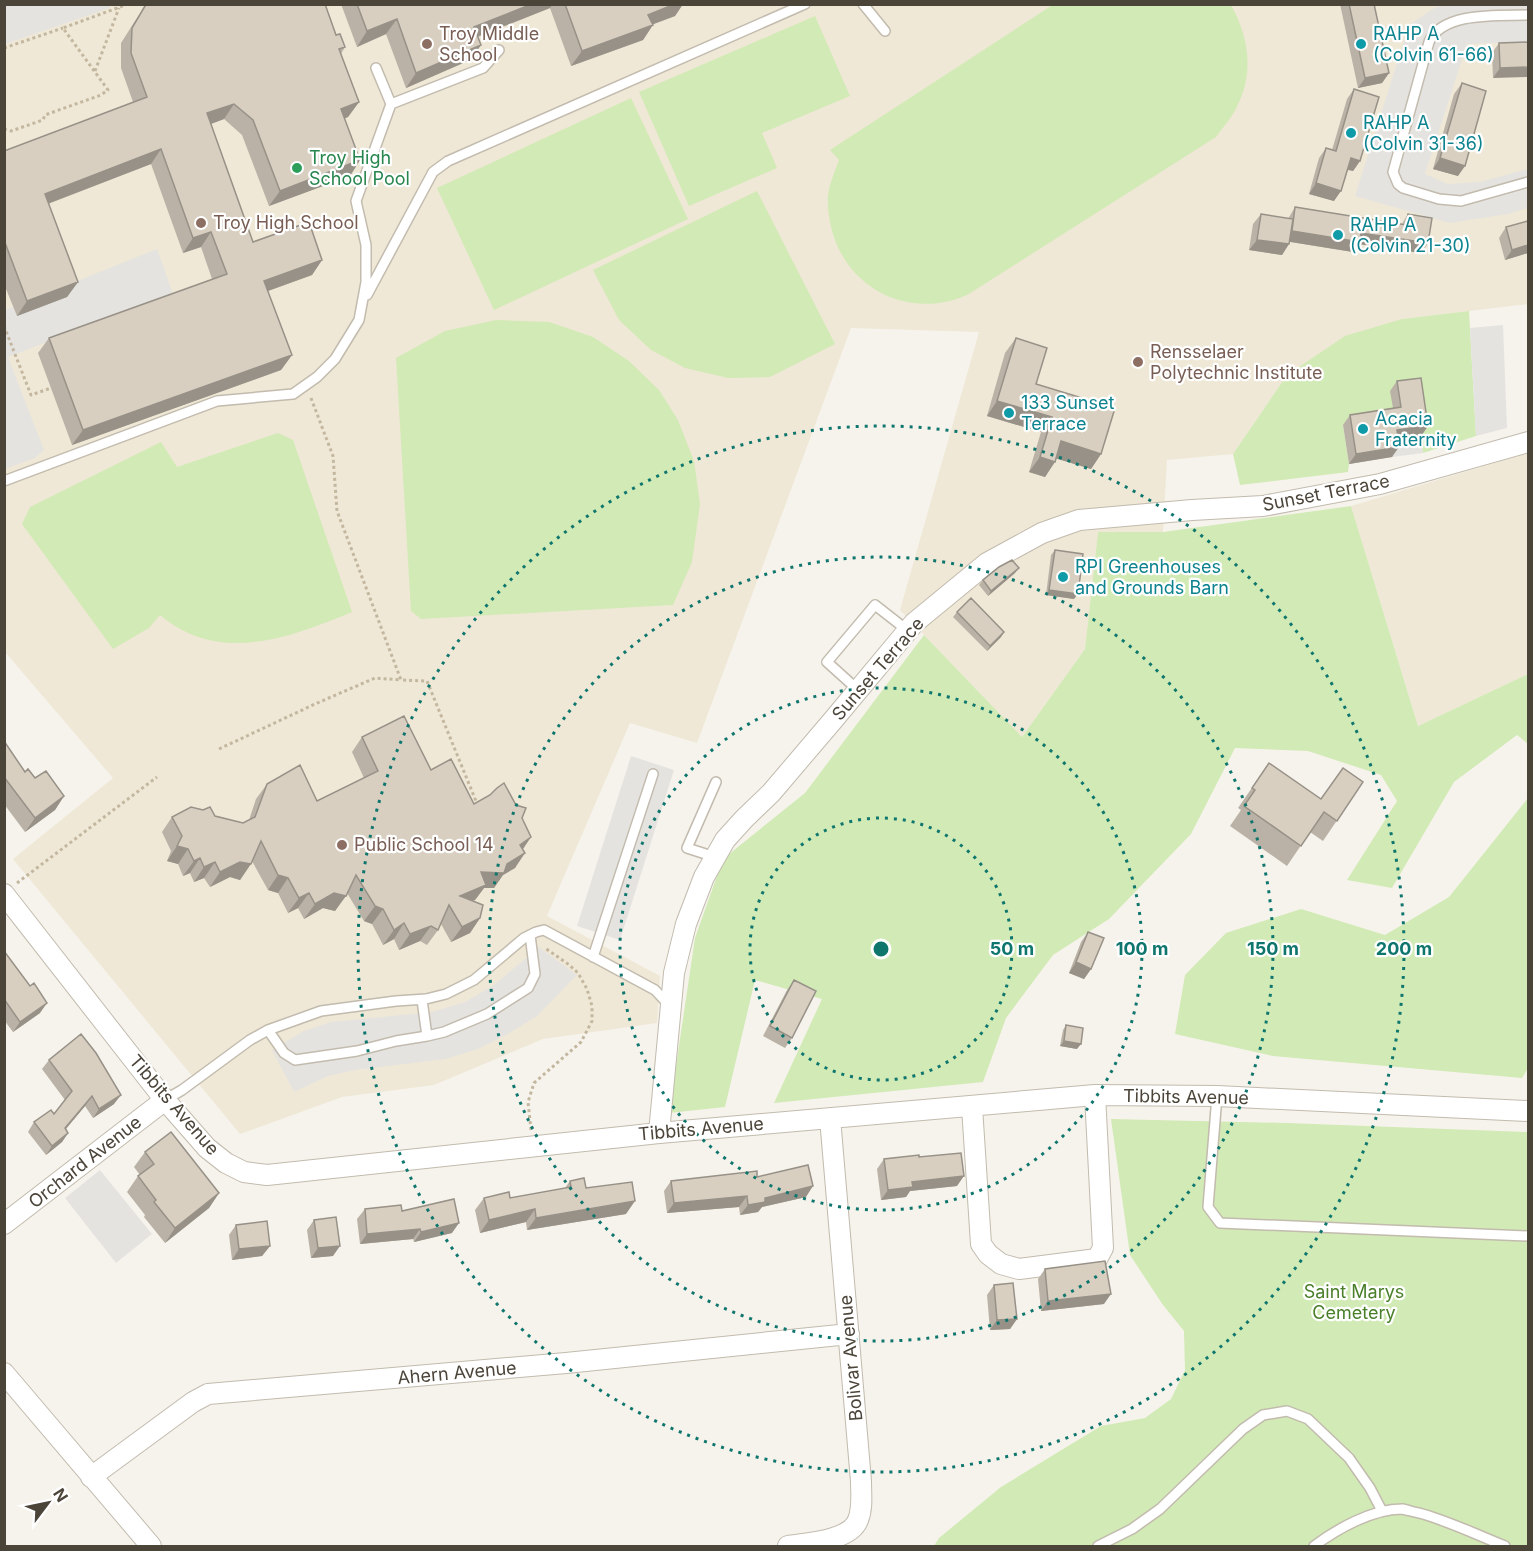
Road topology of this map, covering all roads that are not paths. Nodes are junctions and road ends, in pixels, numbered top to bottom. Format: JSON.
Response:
{"nodes":[{"id":1,"x":805,"y":4,"type":"edge"},
{"id":2,"x":863,"y":4,"type":"edge"},
{"id":3,"x":1482,"y":4,"type":"edge"},
{"id":4,"x":1528,"y":15,"type":"edge"},
{"id":5,"x":1482,"y":16,"type":"junction"},
{"id":6,"x":885,"y":30,"type":"dead end"},
{"id":7,"x":499,"y":50,"type":"dead end"},
{"id":8,"x":376,"y":68,"type":"dead end"},
{"id":9,"x":391,"y":104,"type":"junction"},
{"id":10,"x":1528,"y":183,"type":"edge"},
{"id":11,"x":362,"y":305,"type":"junction"},
{"id":12,"x":1528,"y":442,"type":"edge"},
{"id":13,"x":4,"y":481,"type":"edge"},
{"id":14,"x":907,"y":630,"type":"junction"},
{"id":15,"x":858,"y":690,"type":"junction"},
{"id":16,"x":653,"y":774,"type":"dead end"},
{"id":17,"x":716,"y":782,"type":"dead end"},
{"id":18,"x":715,"y":857,"type":"junction"},
{"id":19,"x":11,"y":889,"type":"edge"},
{"id":20,"x":530,"y":935,"type":"junction"},
{"id":21,"x":593,"y":957,"type":"junction"},
{"id":22,"x":422,"y":1000,"type":"junction"},
{"id":23,"x":671,"y":1007,"type":"junction"},
{"id":24,"x":268,"y":1030,"type":"junction"},
{"id":25,"x":427,"y":1036,"type":"junction"},
{"id":26,"x":1095,"y":1095,"type":"junction"},
{"id":27,"x":1217,"y":1096,"type":"junction"},
{"id":28,"x":165,"y":1100,"type":"junction"},
{"id":29,"x":972,"y":1107,"type":"junction"},
{"id":30,"x":1528,"y":1111,"type":"edge"},
{"id":31,"x":830,"y":1118,"type":"junction"},
{"id":32,"x":659,"y":1133,"type":"junction"},
{"id":33,"x":4,"y":1224,"type":"edge"},
{"id":34,"x":1528,"y":1236,"type":"edge"},
{"id":35,"x":849,"y":1334,"type":"junction"},
{"id":36,"x":4,"y":1373,"type":"edge"},
{"id":37,"x":91,"y":1478,"type":"junction"},
{"id":38,"x":1382,"y":1511,"type":"junction"},
{"id":39,"x":151,"y":1546,"type":"edge"},
{"id":40,"x":788,"y":1546,"type":"edge"},
{"id":41,"x":1098,"y":1546,"type":"edge"},
{"id":42,"x":1314,"y":1546,"type":"edge"},
{"id":43,"x":1505,"y":1546,"type":"edge"}],
"edges":[{"from":1,"to":11,"type":"lane"},
{"from":2,"to":6,"type":"lane"},
{"from":3,"to":5,"type":"lane"},
{"from":4,"to":5,"type":"lane"},
{"from":5,"to":10,"type":"lane"},
{"from":7,"to":9,"type":"lane"},
{"from":8,"to":9,"type":"lane"},
{"from":9,"to":11,"type":"lane"},
{"from":11,"to":13,"type":"lane"},
{"from":12,"to":14,"type":"street","name":"Sunset Terrace"},
{"from":14,"to":15,"type":"street","name":"Sunset Terrace"},
{"from":14,"to":15,"type":"lane"},
{"from":15,"to":18,"type":"street","name":"Sunset Terrace"},
{"from":16,"to":21,"type":"lane"},
{"from":17,"to":18,"type":"lane"},
{"from":18,"to":23,"type":"street","name":"Sunset Terrace"},
{"from":19,"to":28,"type":"street","name":"Tibbits Avenue"},
{"from":20,"to":21,"type":"lane"},
{"from":20,"to":22,"type":"lane"},
{"from":20,"to":25,"type":"lane"},
{"from":21,"to":23,"type":"lane"},
{"from":22,"to":24,"type":"lane"},
{"from":22,"to":25,"type":"lane"},
{"from":23,"to":32,"type":"street","name":"Sunset Terrace"},
{"from":24,"to":25,"type":"lane"},
{"from":24,"to":28,"type":"lane"},
{"from":26,"to":27,"type":"street","name":"Tibbits Avenue"},
{"from":26,"to":29,"type":"street","name":"Tibbits Avenue"},
{"from":26,"to":29,"type":"street"},
{"from":27,"to":30,"type":"street","name":"Tibbits Avenue"},
{"from":27,"to":34,"type":"lane"},
{"from":28,"to":32,"type":"street","name":"Tibbits Avenue"},
{"from":28,"to":33,"type":"street","name":"Orchard Avenue"},
{"from":29,"to":31,"type":"street","name":"Tibbits Avenue"},
{"from":31,"to":32,"type":"street","name":"Tibbits Avenue"},
{"from":31,"to":35,"type":"street","name":"Bolivar Avenue"},
{"from":35,"to":37,"type":"street","name":"Ahern Avenue"},
{"from":35,"to":40,"type":"street","name":"Bolivar Avenue"},
{"from":36,"to":37,"type":"street"},
{"from":37,"to":39,"type":"street"},
{"from":38,"to":41,"type":"lane"},
{"from":38,"to":42,"type":"lane"},
{"from":38,"to":43,"type":"lane"}]}
